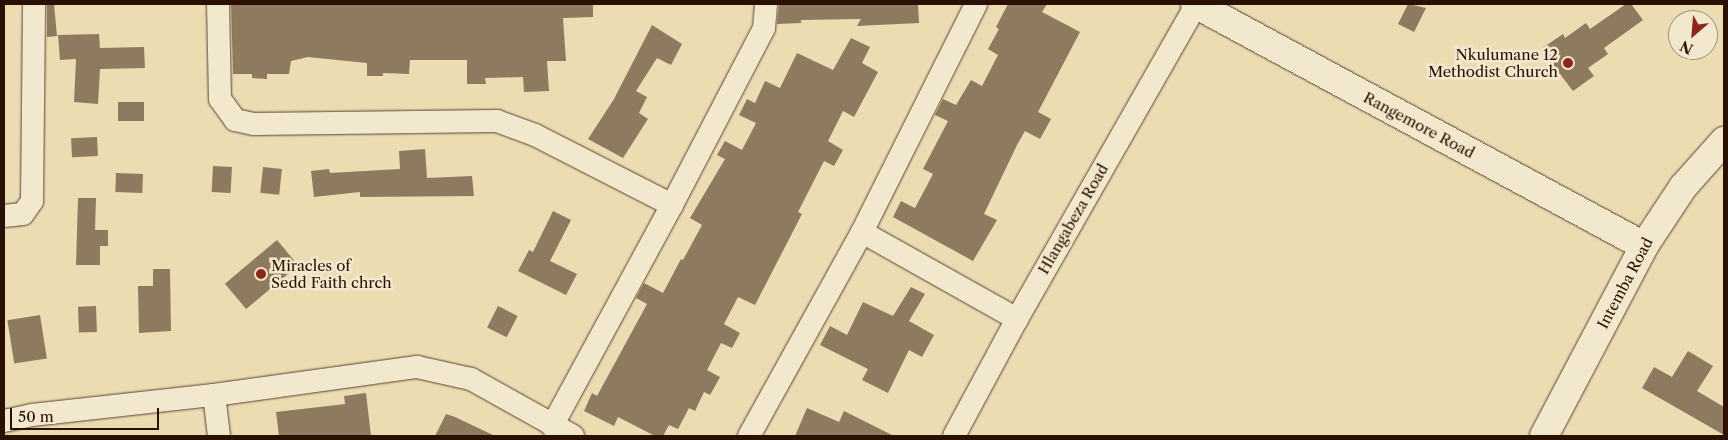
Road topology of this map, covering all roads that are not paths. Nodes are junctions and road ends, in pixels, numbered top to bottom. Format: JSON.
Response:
{"nodes":[{"id":1,"x":34,"y":4,"type":"edge"},
{"id":2,"x":218,"y":4,"type":"edge"},
{"id":3,"x":766,"y":4,"type":"edge"},
{"id":4,"x":976,"y":4,"type":"edge"},
{"id":5,"x":1195,"y":4,"type":"edge"},
{"id":6,"x":1724,"y":141,"type":"edge"},
{"id":7,"x":672,"y":205,"type":"junction"},
{"id":8,"x":4,"y":216,"type":"edge"},
{"id":9,"x":862,"y":232,"type":"junction"},
{"id":10,"x":1644,"y":246,"type":"junction"},
{"id":11,"x":1017,"y":319,"type":"junction"},
{"id":12,"x":214,"y":395,"type":"junction"},
{"id":13,"x":4,"y":421,"type":"edge"},
{"id":14,"x":552,"y":426,"type":"junction"},
{"id":15,"x":219,"y":436,"type":"edge"},
{"id":16,"x":573,"y":436,"type":"edge"},
{"id":17,"x":750,"y":436,"type":"edge"},
{"id":18,"x":954,"y":436,"type":"edge"},
{"id":19,"x":1544,"y":436,"type":"edge"}],
"edges":[{"from":1,"to":8,"type":"street"},
{"from":2,"to":7,"type":"street"},
{"from":3,"to":7,"type":"street"},
{"from":4,"to":9,"type":"street"},
{"from":5,"to":10,"type":"street","name":"Rangemore Road"},
{"from":5,"to":11,"type":"street","name":"Hlangabeza Road"},
{"from":6,"to":10,"type":"street","name":"Intemba Road"},
{"from":7,"to":14,"type":"street"},
{"from":9,"to":11,"type":"street"},
{"from":9,"to":17,"type":"street"},
{"from":10,"to":19,"type":"street","name":"Intemba Road"},
{"from":11,"to":18,"type":"street","name":"Hlangabeza Road"},
{"from":12,"to":13,"type":"street"},
{"from":12,"to":14,"type":"street"},
{"from":12,"to":15,"type":"street"},
{"from":14,"to":16,"type":"street"}]}
